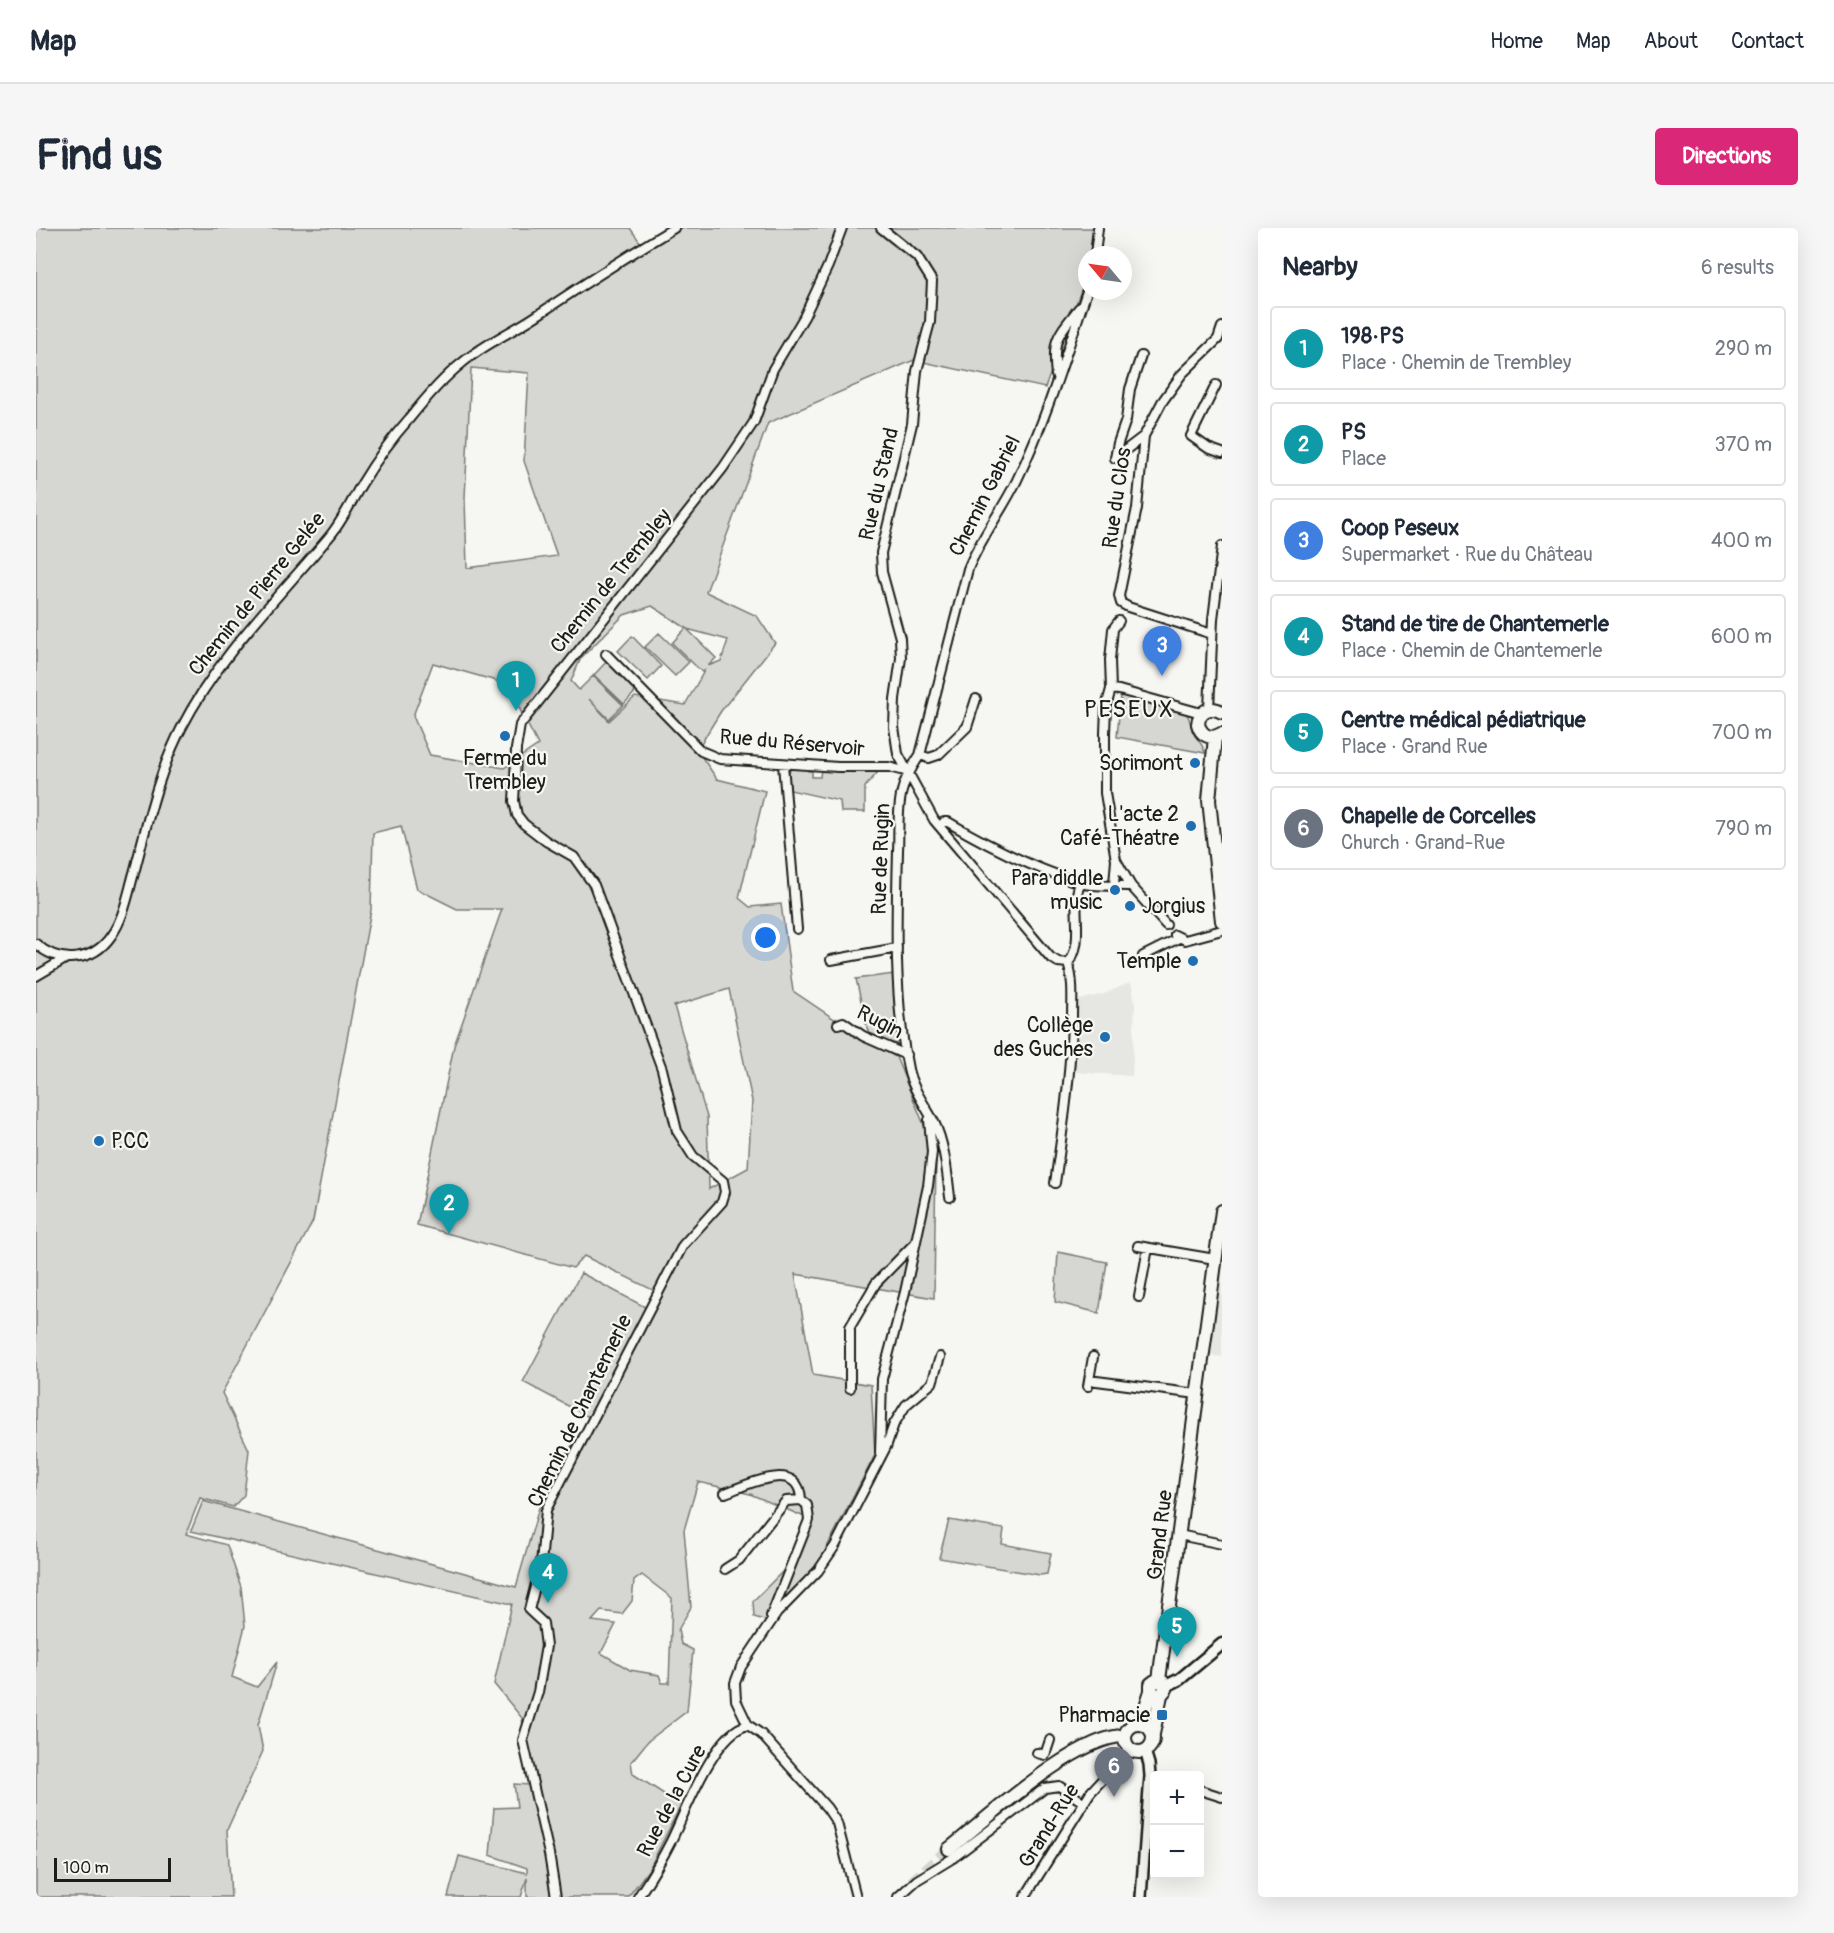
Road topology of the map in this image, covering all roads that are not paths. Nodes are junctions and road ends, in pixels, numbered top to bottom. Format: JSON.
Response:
{"nodes":[{"id":1,"x":674,"y":228,"type":"edge"},
{"id":2,"x":842,"y":228,"type":"edge"},
{"id":3,"x":880,"y":228,"type":"edge"},
{"id":4,"x":1098,"y":228,"type":"edge"},
{"id":5,"x":1096,"y":246,"type":"edge"},
{"id":6,"x":1084,"y":301,"type":"joint"},
{"id":7,"x":1222,"y":327,"type":"edge"},
{"id":8,"x":1141,"y":356,"type":"dead end"},
{"id":9,"x":1056,"y":380,"type":"junction"},
{"id":10,"x":1216,"y":385,"type":"dead end"},
{"id":11,"x":1144,"y":436,"type":"junction"},
{"id":12,"x":1222,"y":453,"type":"edge"},
{"id":13,"x":1222,"y":546,"type":"edge"},
{"id":14,"x":1119,"y":621,"type":"dead end"},
{"id":15,"x":1212,"y":634,"type":"junction"},
{"id":16,"x":606,"y":654,"type":"dead end"},
{"id":17,"x":1111,"y":689,"type":"junction"},
{"id":18,"x":976,"y":699,"type":"dead end"},
{"id":19,"x":1205,"y":711,"type":"junction"},
{"id":20,"x":1222,"y":712,"type":"edge"},
{"id":21,"x":1218,"y":736,"type":"edge"},
{"id":22,"x":920,"y":755,"type":"junction"},
{"id":23,"x":783,"y":764,"type":"junction"},
{"id":24,"x":908,"y":772,"type":"junction"},
{"id":25,"x":944,"y":822,"type":"dead end"},
{"id":26,"x":1116,"y":860,"type":"junction"},
{"id":27,"x":1080,"y":884,"type":"junction"},
{"id":28,"x":1114,"y":884,"type":"junction"},
{"id":29,"x":1131,"y":886,"type":"junction"},
{"id":30,"x":1222,"y":913,"type":"edge"},
{"id":31,"x":1166,"y":925,"type":"dead end"},
{"id":32,"x":797,"y":929,"type":"dead end"},
{"id":33,"x":1222,"y":930,"type":"edge"},
{"id":34,"x":36,"y":944,"type":"edge"},
{"id":35,"x":897,"y":948,"type":"junction"},
{"id":36,"x":1143,"y":956,"type":"dead end"},
{"id":37,"x":65,"y":959,"type":"junction"},
{"id":38,"x":831,"y":960,"type":"dead end"},
{"id":39,"x":1068,"y":963,"type":"junction"},
{"id":40,"x":36,"y":976,"type":"edge"},
{"id":41,"x":838,"y":1024,"type":"dead end"},
{"id":42,"x":906,"y":1055,"type":"junction"},
{"id":43,"x":928,"y":1114,"type":"junction"},
{"id":44,"x":1055,"y":1183,"type":"dead end"},
{"id":45,"x":950,"y":1197,"type":"dead end"},
{"id":46,"x":722,"y":1202,"type":"joint"},
{"id":47,"x":1222,"y":1210,"type":"edge"},
{"id":48,"x":915,"y":1242,"type":"junction"},
{"id":49,"x":1138,"y":1246,"type":"dead end"},
{"id":50,"x":1148,"y":1248,"type":"junction"},
{"id":51,"x":1215,"y":1259,"type":"junction"},
{"id":52,"x":1139,"y":1297,"type":"dead end"},
{"id":53,"x":940,"y":1357,"type":"dead end"},
{"id":54,"x":1093,"y":1357,"type":"dead end"},
{"id":55,"x":850,"y":1388,"type":"dead end"},
{"id":56,"x":1197,"y":1394,"type":"junction"},
{"id":57,"x":880,"y":1458,"type":"junction"},
{"id":58,"x":725,"y":1493,"type":"dead end"},
{"id":59,"x":801,"y":1500,"type":"junction"},
{"id":60,"x":1179,"y":1535,"type":"junction"},
{"id":61,"x":1222,"y":1544,"type":"edge"},
{"id":62,"x":725,"y":1569,"type":"dead end"},
{"id":63,"x":766,"y":1629,"type":"junction"},
{"id":64,"x":1222,"y":1644,"type":"edge"},
{"id":65,"x":1159,"y":1688,"type":"junction"},
{"id":66,"x":1138,"y":1723,"type":"junction"},
{"id":67,"x":748,"y":1725,"type":"junction"},
{"id":68,"x":1153,"y":1734,"type":"junction"},
{"id":69,"x":1125,"y":1736,"type":"junction"},
{"id":70,"x":1050,"y":1740,"type":"dead end"},
{"id":71,"x":1130,"y":1749,"type":"junction"},
{"id":72,"x":1145,"y":1751,"type":"junction"},
{"id":73,"x":1037,"y":1753,"type":"dead end"},
{"id":74,"x":1150,"y":1771,"type":"edge"},
{"id":75,"x":1204,"y":1791,"type":"edge"},
{"id":76,"x":1222,"y":1797,"type":"edge"},
{"id":77,"x":1150,"y":1799,"type":"edge"},
{"id":78,"x":1083,"y":1802,"type":"junction"},
{"id":79,"x":949,"y":1849,"type":"tunnel mouth"},
{"id":80,"x":556,"y":1897,"type":"edge"},
{"id":81,"x":638,"y":1897,"type":"edge"},
{"id":82,"x":856,"y":1897,"type":"edge"},
{"id":83,"x":898,"y":1897,"type":"edge"},
{"id":84,"x":1025,"y":1897,"type":"edge"},
{"id":85,"x":1141,"y":1897,"type":"edge"}],
"edges":[{"from":1,"to":37,"type":"street","name":"Chemin de Pierre Gelée"},
{"from":2,"to":46,"type":"street","name":"Chemin de Trembley"},
{"from":3,"to":24,"type":"street","name":"Rue du Stand"},
{"from":4,"to":5,"type":"street"},
{"from":6,"to":9,"type":"street","name":"Chemin Gabriel"},
{"from":6,"to":9,"type":"street"},
{"from":7,"to":11,"type":"street","name":"Rue du Clos"},
{"from":8,"to":11,"type":"street"},
{"from":9,"to":22,"type":"street","name":"Chemin Gabriel"},
{"from":10,"to":12,"type":"street"},
{"from":11,"to":15,"type":"street","name":"Rue du Clos"},
{"from":13,"to":15,"type":"street"},
{"from":14,"to":17,"type":"street"},
{"from":15,"to":19,"type":"street"},
{"from":16,"to":23,"type":"street","name":"Rue du Réservoir"},
{"from":17,"to":19,"type":"street"},
{"from":17,"to":26,"type":"street"},
{"from":18,"to":22,"type":"street"},
{"from":19,"to":20,"type":"main road"},
{"from":19,"to":21,"type":"main road"},
{"from":21,"to":30,"type":"main road"},
{"from":22,"to":24,"type":"street","name":"Chemin Gabriel"},
{"from":23,"to":24,"type":"street","name":"Rue du Réservoir"},
{"from":23,"to":32,"type":"street"},
{"from":24,"to":35,"type":"street","name":"Rue de Rugin"},
{"from":24,"to":39,"type":"street","name":"Rue du Stand"},
{"from":25,"to":27,"type":"street"},
{"from":26,"to":28,"type":"street"},
{"from":26,"to":29,"type":"street"},
{"from":27,"to":28,"type":"street"},
{"from":27,"to":39,"type":"street"},
{"from":28,"to":29,"type":"street"},
{"from":29,"to":31,"type":"street"},
{"from":33,"to":36,"type":"street"},
{"from":34,"to":37,"type":"street"},
{"from":35,"to":38,"type":"street"},
{"from":35,"to":42,"type":"street","name":"Rue de Rugin"},
{"from":37,"to":40,"type":"street","name":"Chemin de Pierre Gelée"},
{"from":39,"to":44,"type":"street"},
{"from":41,"to":42,"type":"street","name":"Rugin"},
{"from":42,"to":43,"type":"street","name":"Rue de Rugin"},
{"from":43,"to":45,"type":"street","name":"Rue de Rugin"},
{"from":43,"to":48,"type":"street","name":"Rue de Rugin"},
{"from":46,"to":80,"type":"street","name":"Chemin de Chantemerle"},
{"from":47,"to":51,"type":"main road","name":"Grand Rue"},
{"from":48,"to":55,"type":"street"},
{"from":48,"to":57,"type":"street","name":"Rue de Rugin"},
{"from":49,"to":50,"type":"street"},
{"from":50,"to":51,"type":"street"},
{"from":50,"to":52,"type":"street"},
{"from":51,"to":56,"type":"main road","name":"Grand Rue"},
{"from":53,"to":57,"type":"street"},
{"from":54,"to":56,"type":"street"},
{"from":56,"to":60,"type":"main road","name":"Grand Rue"},
{"from":57,"to":63,"type":"street"},
{"from":58,"to":59,"type":"street"},
{"from":59,"to":62,"type":"street"},
{"from":59,"to":63,"type":"street"},
{"from":60,"to":61,"type":"street"},
{"from":60,"to":65,"type":"main road","name":"Grand Rue"},
{"from":63,"to":67,"type":"street"},
{"from":64,"to":65,"type":"main road"},
{"from":65,"to":66,"type":"main road"},
{"from":65,"to":68,"type":"main road"},
{"from":66,"to":68,"type":"main road"},
{"from":66,"to":69,"type":"main road"},
{"from":67,"to":81,"type":"street","name":"Rue de la Cure"},
{"from":67,"to":82,"type":"street"},
{"from":68,"to":72,"type":"main road"},
{"from":69,"to":71,"type":"main road"},
{"from":69,"to":79,"type":"main road"},
{"from":70,"to":73,"type":"street"},
{"from":71,"to":72,"type":"main road"},
{"from":71,"to":78,"type":"street","name":"Grand-Rue"},
{"from":72,"to":74,"type":"street"},
{"from":75,"to":76,"type":"street"},
{"from":77,"to":85,"type":"street"},
{"from":78,"to":83,"type":"street"},
{"from":78,"to":84,"type":"street","name":"Grand-Rue"}]}
